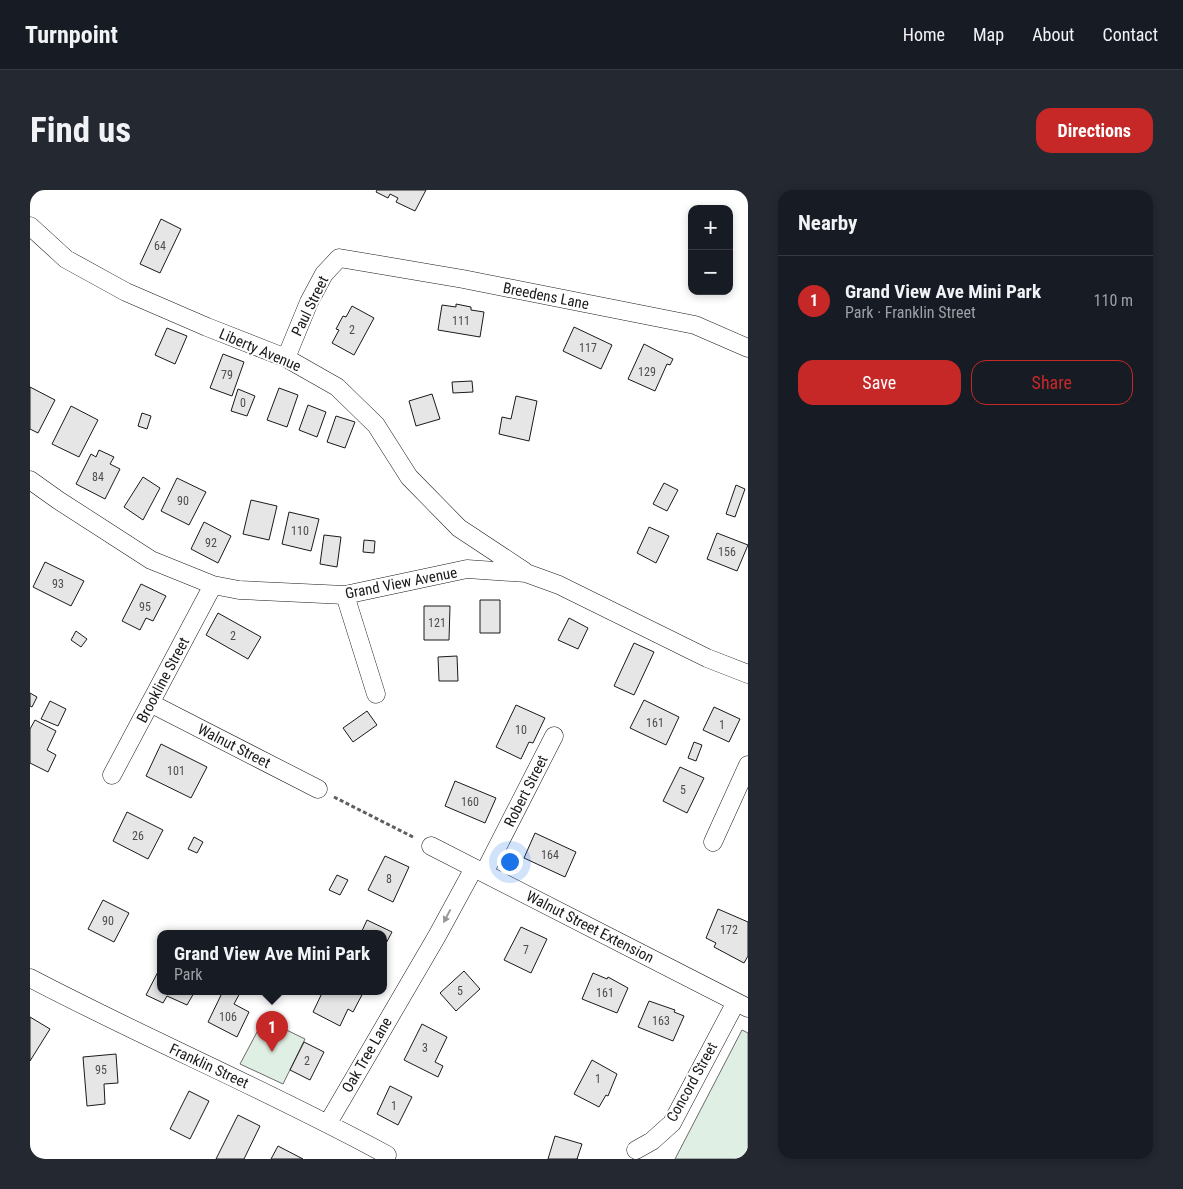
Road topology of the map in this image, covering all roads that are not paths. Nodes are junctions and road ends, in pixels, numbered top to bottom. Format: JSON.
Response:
{"nodes":[{"id":1,"x":30,"y":226,"type":"edge"},
{"id":2,"x":340,"y":258,"type":"joint"},
{"id":3,"x":748,"y":348,"type":"edge"},
{"id":4,"x":286,"y":358,"type":"junction"},
{"id":5,"x":30,"y":480,"type":"edge"},
{"id":6,"x":526,"y":573,"type":"junction"},
{"id":7,"x":213,"y":585,"type":"junction"},
{"id":8,"x":346,"y":595,"type":"junction"},
{"id":9,"x":748,"y":674,"type":"edge"},
{"id":10,"x":376,"y":694,"type":"dead end"},
{"id":11,"x":150,"y":703,"type":"junction"},
{"id":12,"x":554,"y":736,"type":"dead end"},
{"id":13,"x":748,"y":766,"type":"edge"},
{"id":14,"x":112,"y":775,"type":"dead end"},
{"id":15,"x":318,"y":789,"type":"road end"},
{"id":16,"x":713,"y":842,"type":"dead end"},
{"id":17,"x":431,"y":846,"type":"road end"},
{"id":18,"x":479,"y":870,"type":"junction"},
{"id":19,"x":458,"y":896,"type":"joint"},
{"id":20,"x":30,"y":978,"type":"edge"},
{"id":21,"x":742,"y":1005,"type":"edge"},
{"id":22,"x":328,"y":1123,"type":"junction"},
{"id":23,"x":636,"y":1150,"type":"dead end"},
{"id":24,"x":387,"y":1155,"type":"dead end"}],
"edges":[{"from":1,"to":4,"type":"street","name":"Liberty Avenue"},
{"from":2,"to":3,"type":"street","name":"Breedens Lane"},
{"from":2,"to":4,"type":"street","name":"Paul Street"},
{"from":4,"to":6,"type":"street","name":"Liberty Avenue"},
{"from":5,"to":7,"type":"street","name":"Grand View Avenue"},
{"from":6,"to":8,"type":"street","name":"Grand View Avenue"},
{"from":6,"to":9,"type":"street","name":"Grand View Avenue"},
{"from":7,"to":8,"type":"street","name":"Grand View Avenue"},
{"from":7,"to":11,"type":"street","name":"Brookline Street"},
{"from":8,"to":10,"type":"street"},
{"from":11,"to":14,"type":"street","name":"Brookline Street"},
{"from":11,"to":15,"type":"street","name":"Walnut Street"},
{"from":12,"to":18,"type":"street","name":"Robert Street"},
{"from":13,"to":16,"type":"street"},
{"from":17,"to":18,"type":"street","name":"Walnut Street Extension"},
{"from":18,"to":19,"type":"street","name":"Robert Street"},
{"from":18,"to":21,"type":"street","name":"Walnut Street Extension"},
{"from":19,"to":22,"type":"street","name":"Oak Tree Lane","one_way":true},
{"from":20,"to":22,"type":"street","name":"Franklin Street"},
{"from":21,"to":23,"type":"street","name":"Concord Street"},
{"from":22,"to":24,"type":"street","name":"Franklin Street"}]}
